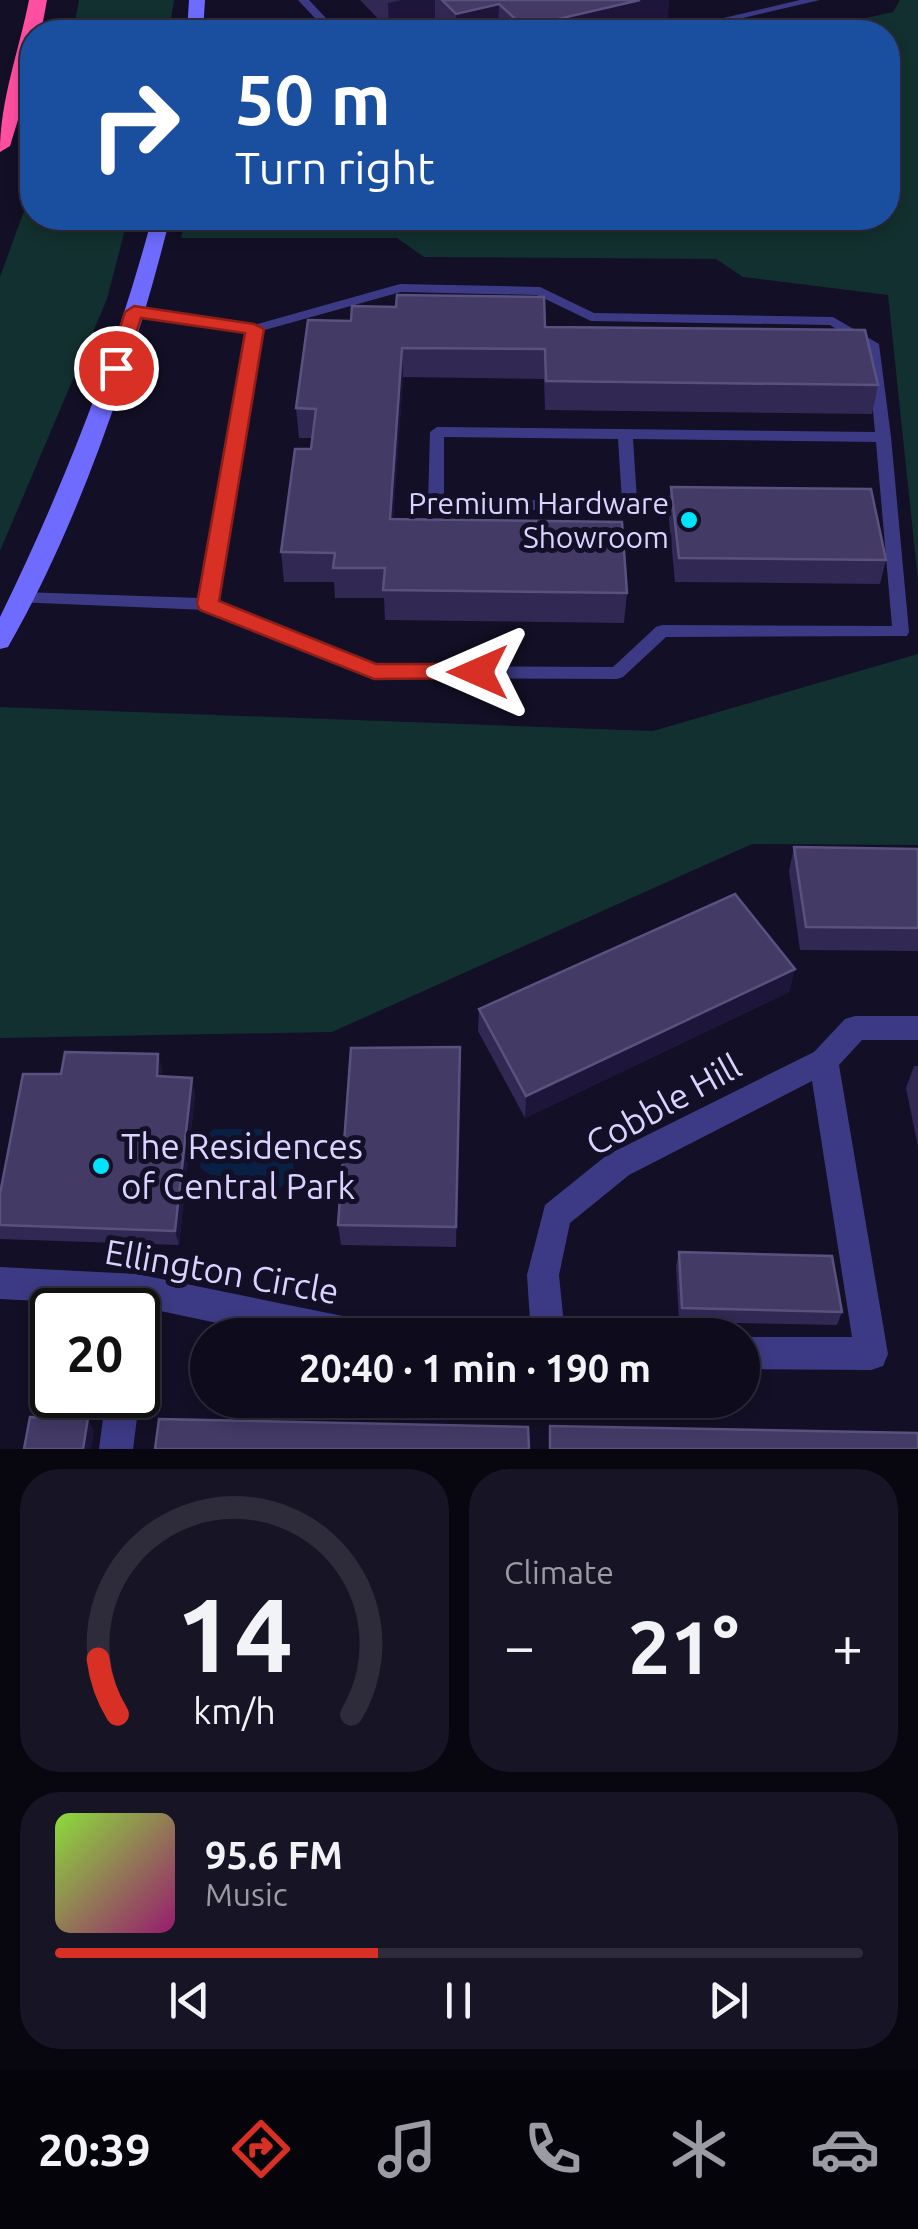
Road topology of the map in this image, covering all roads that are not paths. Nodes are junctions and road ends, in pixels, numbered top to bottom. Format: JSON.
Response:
{"nodes":[{"id":1,"x":304,"y":0,"type":"edge"},
{"id":2,"x":815,"y":0,"type":"edge"},
{"id":3,"x":323,"y":20,"type":"edge"},
{"id":4,"x":724,"y":20,"type":"edge"},
{"id":5,"x":20,"y":83,"type":"edge"},
{"id":6,"x":0,"y":146,"type":"edge"},
{"id":7,"x":158,"y":230,"type":"edge"},
{"id":8,"x":134,"y":312,"type":"junction"},
{"id":9,"x":254,"y":329,"type":"junction"},
{"id":10,"x":625,"y":434,"type":"junction"},
{"id":11,"x":884,"y":437,"type":"junction"},
{"id":12,"x":889,"y":492,"type":"junction"},
{"id":13,"x":870,"y":493,"type":"edge"},
{"id":14,"x":716,"y":497,"type":"edge"},
{"id":15,"x":630,"y":506,"type":"junction"},
{"id":16,"x":21,"y":598,"type":"junction"},
{"id":17,"x":208,"y":604,"type":"junction"},
{"id":18,"x":0,"y":640,"type":"edge"},
{"id":19,"x":918,"y":1028,"type":"edge"},
{"id":20,"x":824,"y":1061,"type":"junction"},
{"id":21,"x":0,"y":1284,"type":"edge"},
{"id":22,"x":34,"y":1288,"type":"edge"},
{"id":23,"x":160,"y":1304,"type":"edge"},
{"id":24,"x":248,"y":1318,"type":"edge"},
{"id":25,"x":547,"y":1318,"type":"edge"},
{"id":26,"x":760,"y":1352,"type":"edge"},
{"id":27,"x":120,"y":1418,"type":"edge"},
{"id":28,"x":116,"y":1449,"type":"edge"}],
"edges":[{"from":1,"to":3,"type":"lane"},
{"from":2,"to":4,"type":"lane"},
{"from":5,"to":6,"type":"highway"},
{"from":7,"to":8,"type":"street"},
{"from":8,"to":9,"type":"lane"},
{"from":8,"to":16,"type":"street"},
{"from":9,"to":11,"type":"lane"},
{"from":9,"to":17,"type":"lane"},
{"from":10,"to":11,"type":"lane"},
{"from":10,"to":15,"type":"lane"},
{"from":10,"to":15,"type":"lane"},
{"from":11,"to":12,"type":"lane"},
{"from":12,"to":13,"type":"lane"},
{"from":12,"to":17,"type":"lane"},
{"from":14,"to":15,"type":"lane"},
{"from":16,"to":17,"type":"lane"},
{"from":16,"to":18,"type":"street"},
{"from":19,"to":20,"type":"street","name":"Cobble Hill"},
{"from":20,"to":25,"type":"street","name":"Cobble Hill"},
{"from":20,"to":26,"type":"street"},
{"from":21,"to":22,"type":"street","name":"Ellington Circle"},
{"from":23,"to":24,"type":"street","name":"Ellington Circle"},
{"from":27,"to":28,"type":"street"}]}
